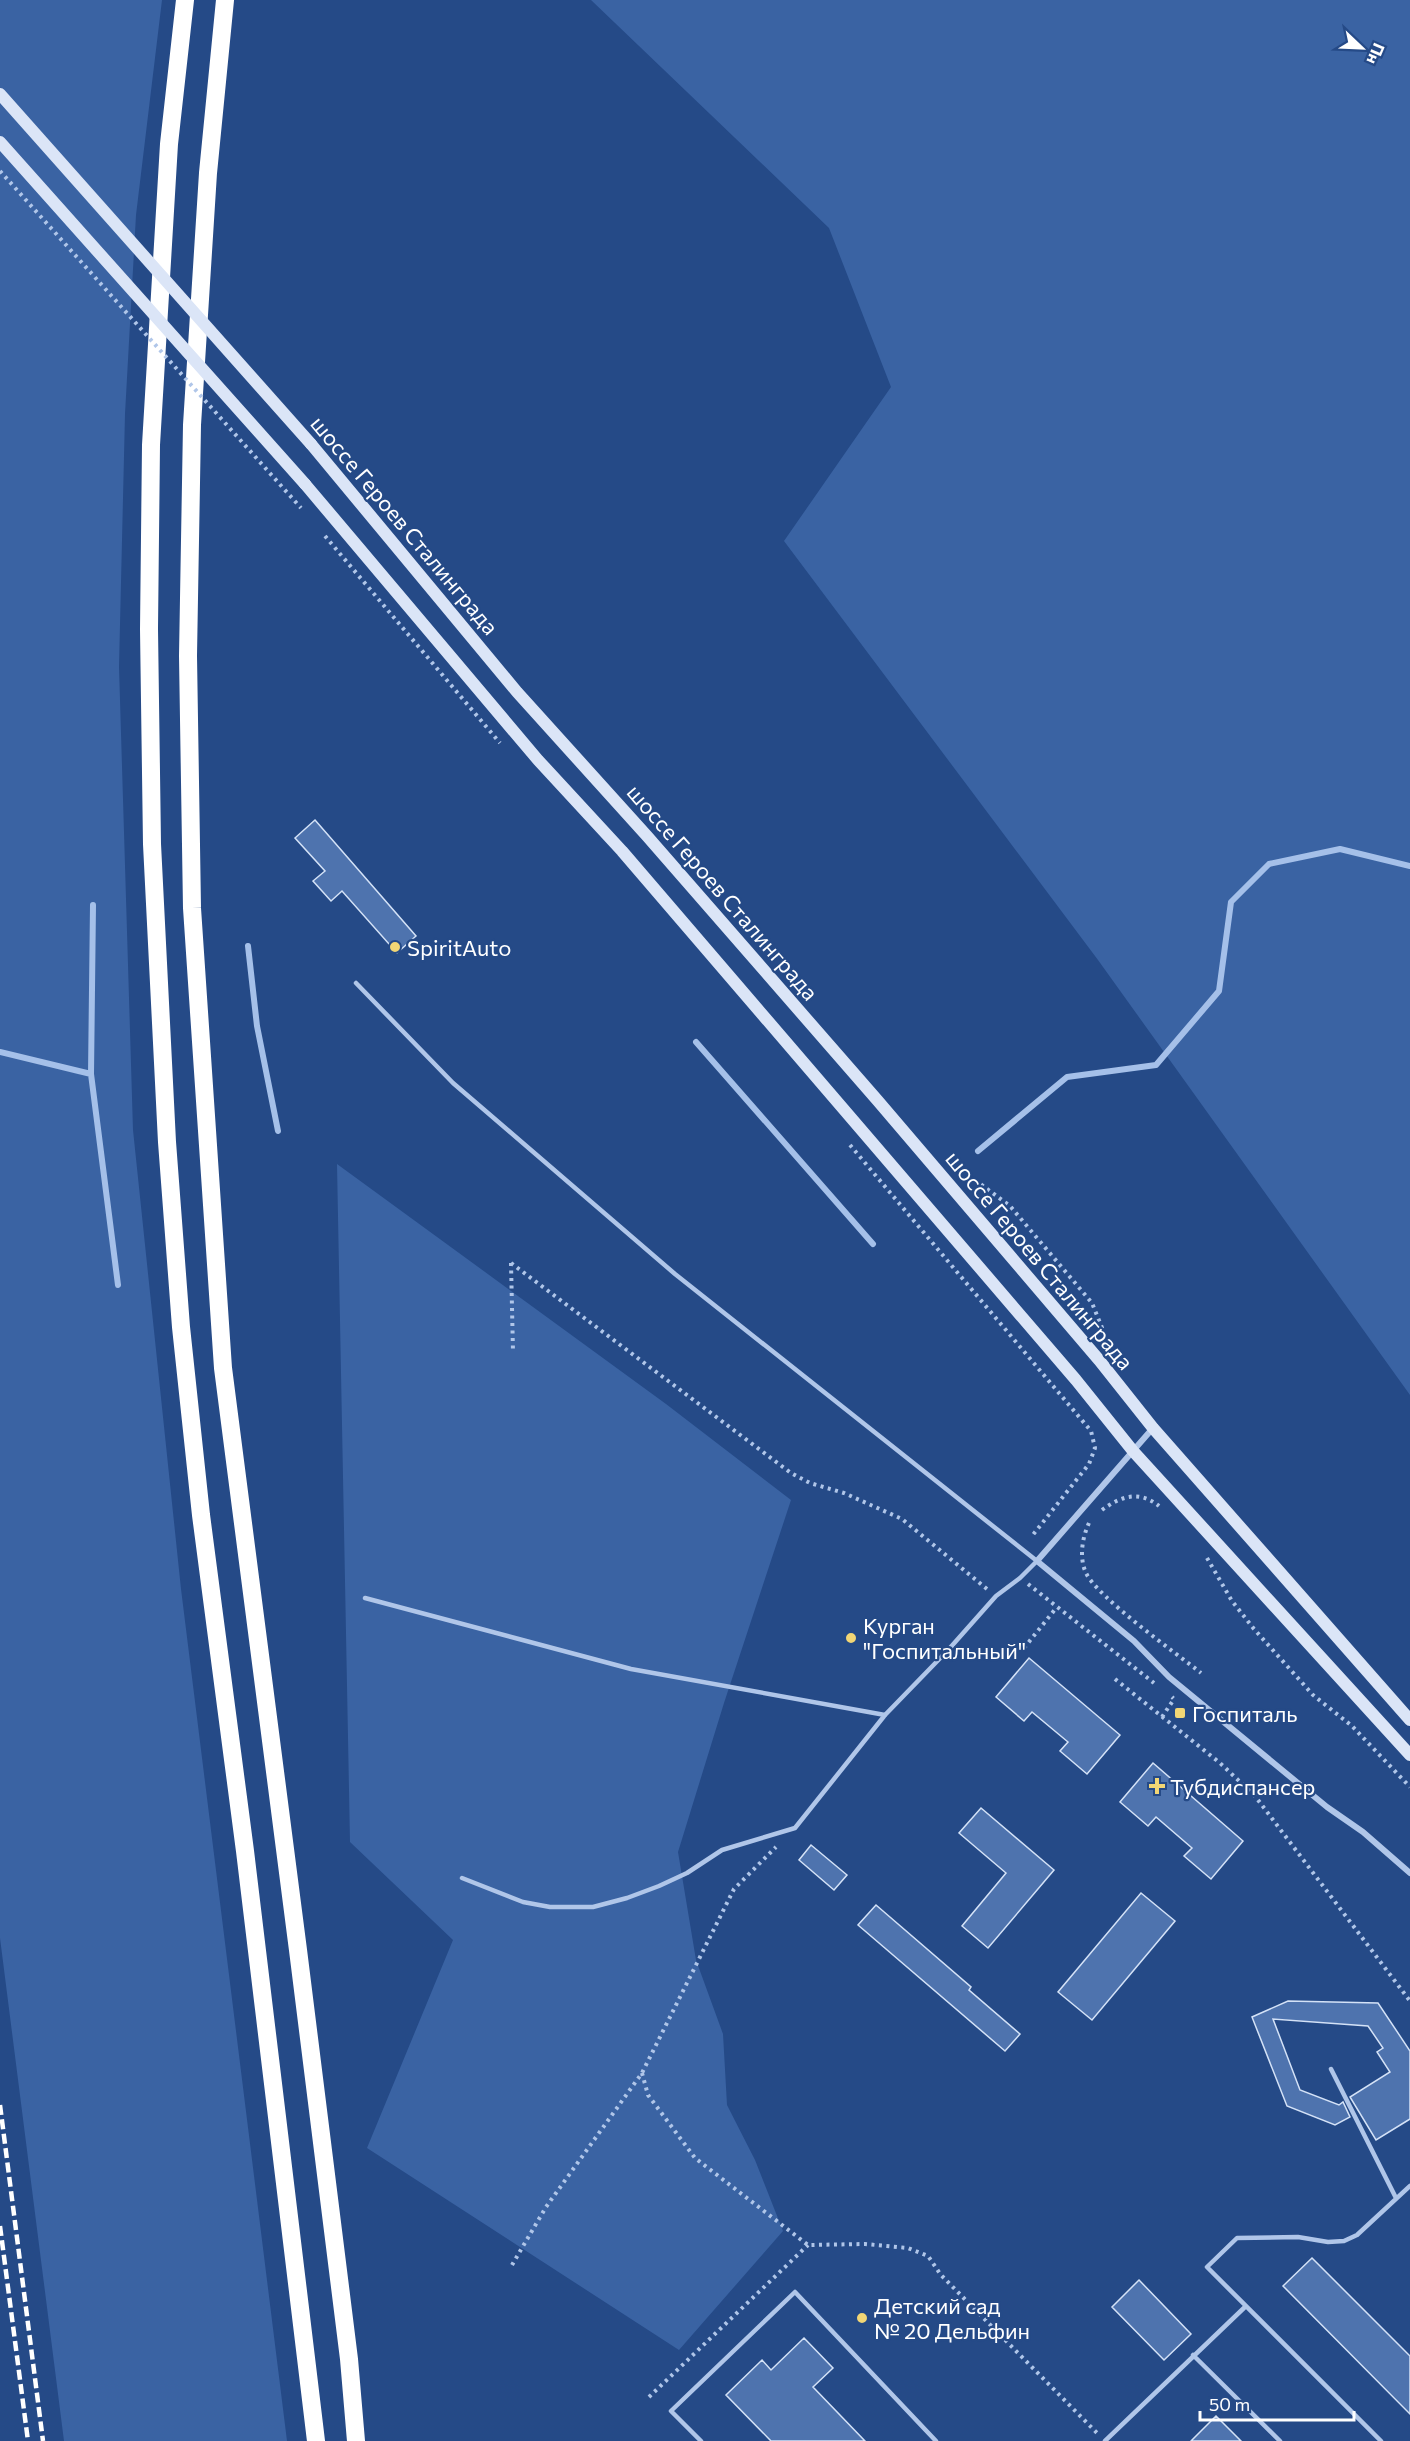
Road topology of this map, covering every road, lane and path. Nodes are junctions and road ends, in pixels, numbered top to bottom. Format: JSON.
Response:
{"nodes":[{"id":1,"x":185,"y":0,"type":"edge"},
{"id":2,"x":225,"y":0,"type":"edge"},
{"id":3,"x":0,"y":94,"type":"edge"},
{"id":4,"x":0,"y":142,"type":"edge"},
{"id":5,"x":0,"y":171,"type":"edge"},
{"id":6,"x":308,"y":516,"type":"dead end"},
{"id":7,"x":323,"y":534,"type":"dead end"},
{"id":8,"x":503,"y":747,"type":"dead end"},
{"id":9,"x":356,"y":983,"type":"dead end"},
{"id":10,"x":845,"y":1139,"type":"dead end"},
{"id":11,"x":975,"y":1180,"type":"dead end"},
{"id":12,"x":1111,"y":1349,"type":"dead end"},
{"id":13,"x":513,"y":1352,"type":"dead end"},
{"id":14,"x":1153,"y":1428,"type":"junction"},
{"id":15,"x":1133,"y":1451,"type":"junction"},
{"id":16,"x":1100,"y":1510,"type":"dead end"},
{"id":17,"x":1166,"y":1512,"type":"dead end"},
{"id":18,"x":1092,"y":1516,"type":"dead end"},
{"id":19,"x":1032,"y":1536,"type":"dead end"},
{"id":20,"x":1204,"y":1553,"type":"dead end"},
{"id":21,"x":1037,"y":1561,"type":"junction"},
{"id":22,"x":1020,"y":1578,"type":"junction"},
{"id":23,"x":996,"y":1596,"type":"junction"},
{"id":24,"x":365,"y":1598,"type":"dead end"},
{"id":25,"x":1058,"y":1607,"type":"junction"},
{"id":26,"x":1023,"y":1648,"type":"dead end"},
{"id":27,"x":1201,"y":1673,"type":"dead end"},
{"id":28,"x":1114,"y":1679,"type":"dead end"},
{"id":29,"x":1156,"y":1685,"type":"dead end"},
{"id":30,"x":1165,"y":1692,"type":"dead end"},
{"id":31,"x":885,"y":1715,"type":"junction"},
{"id":32,"x":1162,"y":1717,"type":"junction"},
{"id":33,"x":1410,"y":1720,"type":"edge"},
{"id":34,"x":1410,"y":1755,"type":"edge"},
{"id":35,"x":1410,"y":1787,"type":"edge"},
{"id":36,"x":795,"y":1828,"type":"junction"},
{"id":37,"x":1410,"y":1873,"type":"edge"},
{"id":38,"x":462,"y":1878,"type":"dead end"},
{"id":39,"x":1410,"y":2001,"type":"edge"},
{"id":40,"x":1331,"y":2069,"type":"dead end"},
{"id":41,"x":642,"y":2073,"type":"junction"},
{"id":42,"x":1410,"y":2186,"type":"edge"},
{"id":43,"x":1396,"y":2198,"type":"junction"},
{"id":44,"x":807,"y":2245,"type":"junction"},
{"id":45,"x":512,"y":2265,"type":"dead end"},
{"id":46,"x":1246,"y":2306,"type":"junction"},
{"id":47,"x":1193,"y":2355,"type":"junction"},
{"id":48,"x":650,"y":2397,"type":"dead end"},
{"id":49,"x":316,"y":2441,"type":"edge"},
{"id":50,"x":356,"y":2441,"type":"edge"},
{"id":51,"x":701,"y":2441,"type":"edge"},
{"id":52,"x":936,"y":2441,"type":"edge"},
{"id":53,"x":1105,"y":2441,"type":"edge"},
{"id":54,"x":1280,"y":2441,"type":"edge"},
{"id":55,"x":1381,"y":2441,"type":"edge"}],
"edges":[{"from":1,"to":49,"type":"highway"},
{"from":2,"to":50,"type":"highway"},
{"from":3,"to":14,"type":"main road","name":"шоссе Героев Сталинграда","bridge":true},
{"from":4,"to":15,"type":"main road","bridge":true},
{"from":5,"to":6,"type":"path","bridge":true},
{"from":7,"to":8,"type":"path"},
{"from":9,"to":21,"type":"lane"},
{"from":10,"to":19,"type":"path"},
{"from":11,"to":12,"type":"path"},
{"from":13,"to":23,"type":"path"},
{"from":14,"to":15,"type":"street"},
{"from":14,"to":33,"type":"main road","name":"шоссе Героев Сталинграда"},
{"from":15,"to":21,"type":"street"},
{"from":15,"to":34,"type":"main road"},
{"from":16,"to":17,"type":"path"},
{"from":18,"to":27,"type":"path"},
{"from":20,"to":35,"type":"path"},
{"from":21,"to":22,"type":"lane"},
{"from":21,"to":37,"type":"street"},
{"from":22,"to":23,"type":"lane"},
{"from":22,"to":25,"type":"path"},
{"from":23,"to":31,"type":"lane"},
{"from":24,"to":31,"type":"lane"},
{"from":25,"to":26,"type":"path"},
{"from":25,"to":29,"type":"path"},
{"from":28,"to":32,"type":"path"},
{"from":30,"to":32,"type":"path"},
{"from":31,"to":36,"type":"lane"},
{"from":32,"to":39,"type":"path"},
{"from":36,"to":38,"type":"lane"},
{"from":36,"to":41,"type":"path"},
{"from":40,"to":43,"type":"lane"},
{"from":41,"to":44,"type":"path"},
{"from":41,"to":45,"type":"path"},
{"from":42,"to":43,"type":"lane"},
{"from":43,"to":46,"type":"lane"},
{"from":44,"to":48,"type":"path"},
{"from":44,"to":53,"type":"path"},
{"from":46,"to":47,"type":"lane"},
{"from":46,"to":55,"type":"lane"},
{"from":47,"to":53,"type":"lane"},
{"from":47,"to":54,"type":"lane"},
{"from":51,"to":52,"type":"lane"}]}
